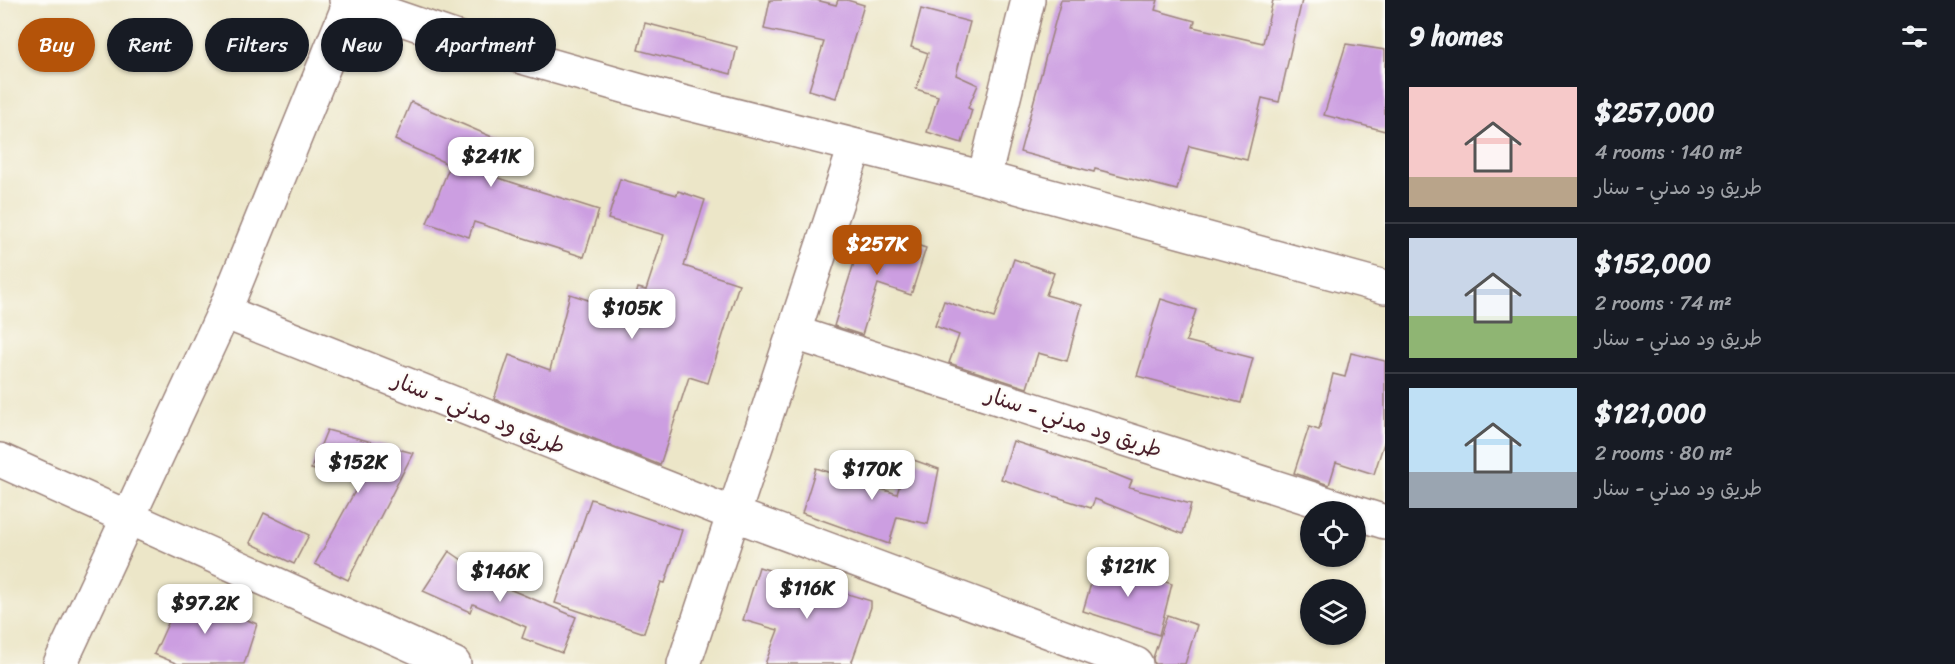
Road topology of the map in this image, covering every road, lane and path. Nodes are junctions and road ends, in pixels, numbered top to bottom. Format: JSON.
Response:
{"nodes":[{"id":1,"x":1029,"y":0,"type":"edge"},
{"id":2,"x":349,"y":1,"type":"edge"},
{"id":3,"x":855,"y":147,"type":"junction"},
{"id":4,"x":984,"y":178,"type":"junction"},
{"id":5,"x":1385,"y":287,"type":"edge"},
{"id":6,"x":224,"y":312,"type":"junction"},
{"id":7,"x":795,"y":333,"type":"junction"},
{"id":8,"x":0,"y":460,"type":"edge"},
{"id":9,"x":1320,"y":501,"type":"edge"},
{"id":10,"x":734,"y":514,"type":"junction"},
{"id":11,"x":1366,"y":516,"type":"edge"},
{"id":12,"x":130,"y":519,"type":"junction"},
{"id":13,"x":1385,"y":522,"type":"edge"},
{"id":14,"x":60,"y":664,"type":"edge"},
{"id":15,"x":454,"y":664,"type":"edge"},
{"id":16,"x":684,"y":664,"type":"edge"},
{"id":17,"x":1136,"y":664,"type":"edge"}],
"edges":[{"from":1,"to":4,"type":"street"},
{"from":2,"to":3,"type":"street"},
{"from":2,"to":6,"type":"street"},
{"from":3,"to":4,"type":"street"},
{"from":3,"to":7,"type":"street"},
{"from":4,"to":5,"type":"street"},
{"from":6,"to":10,"type":"street","name":"طريق ود مدني - سنار"},
{"from":6,"to":12,"type":"street"},
{"from":7,"to":9,"type":"street","name":"طريق ود مدني - سنار"},
{"from":7,"to":10,"type":"street"},
{"from":8,"to":12,"type":"street"},
{"from":10,"to":16,"type":"street"},
{"from":10,"to":17,"type":"street","name":"طريق ود مدني - سنار"},
{"from":11,"to":13,"type":"street","name":"طريق ود مدني - سنار"},
{"from":12,"to":14,"type":"street"},
{"from":12,"to":15,"type":"street"}]}
